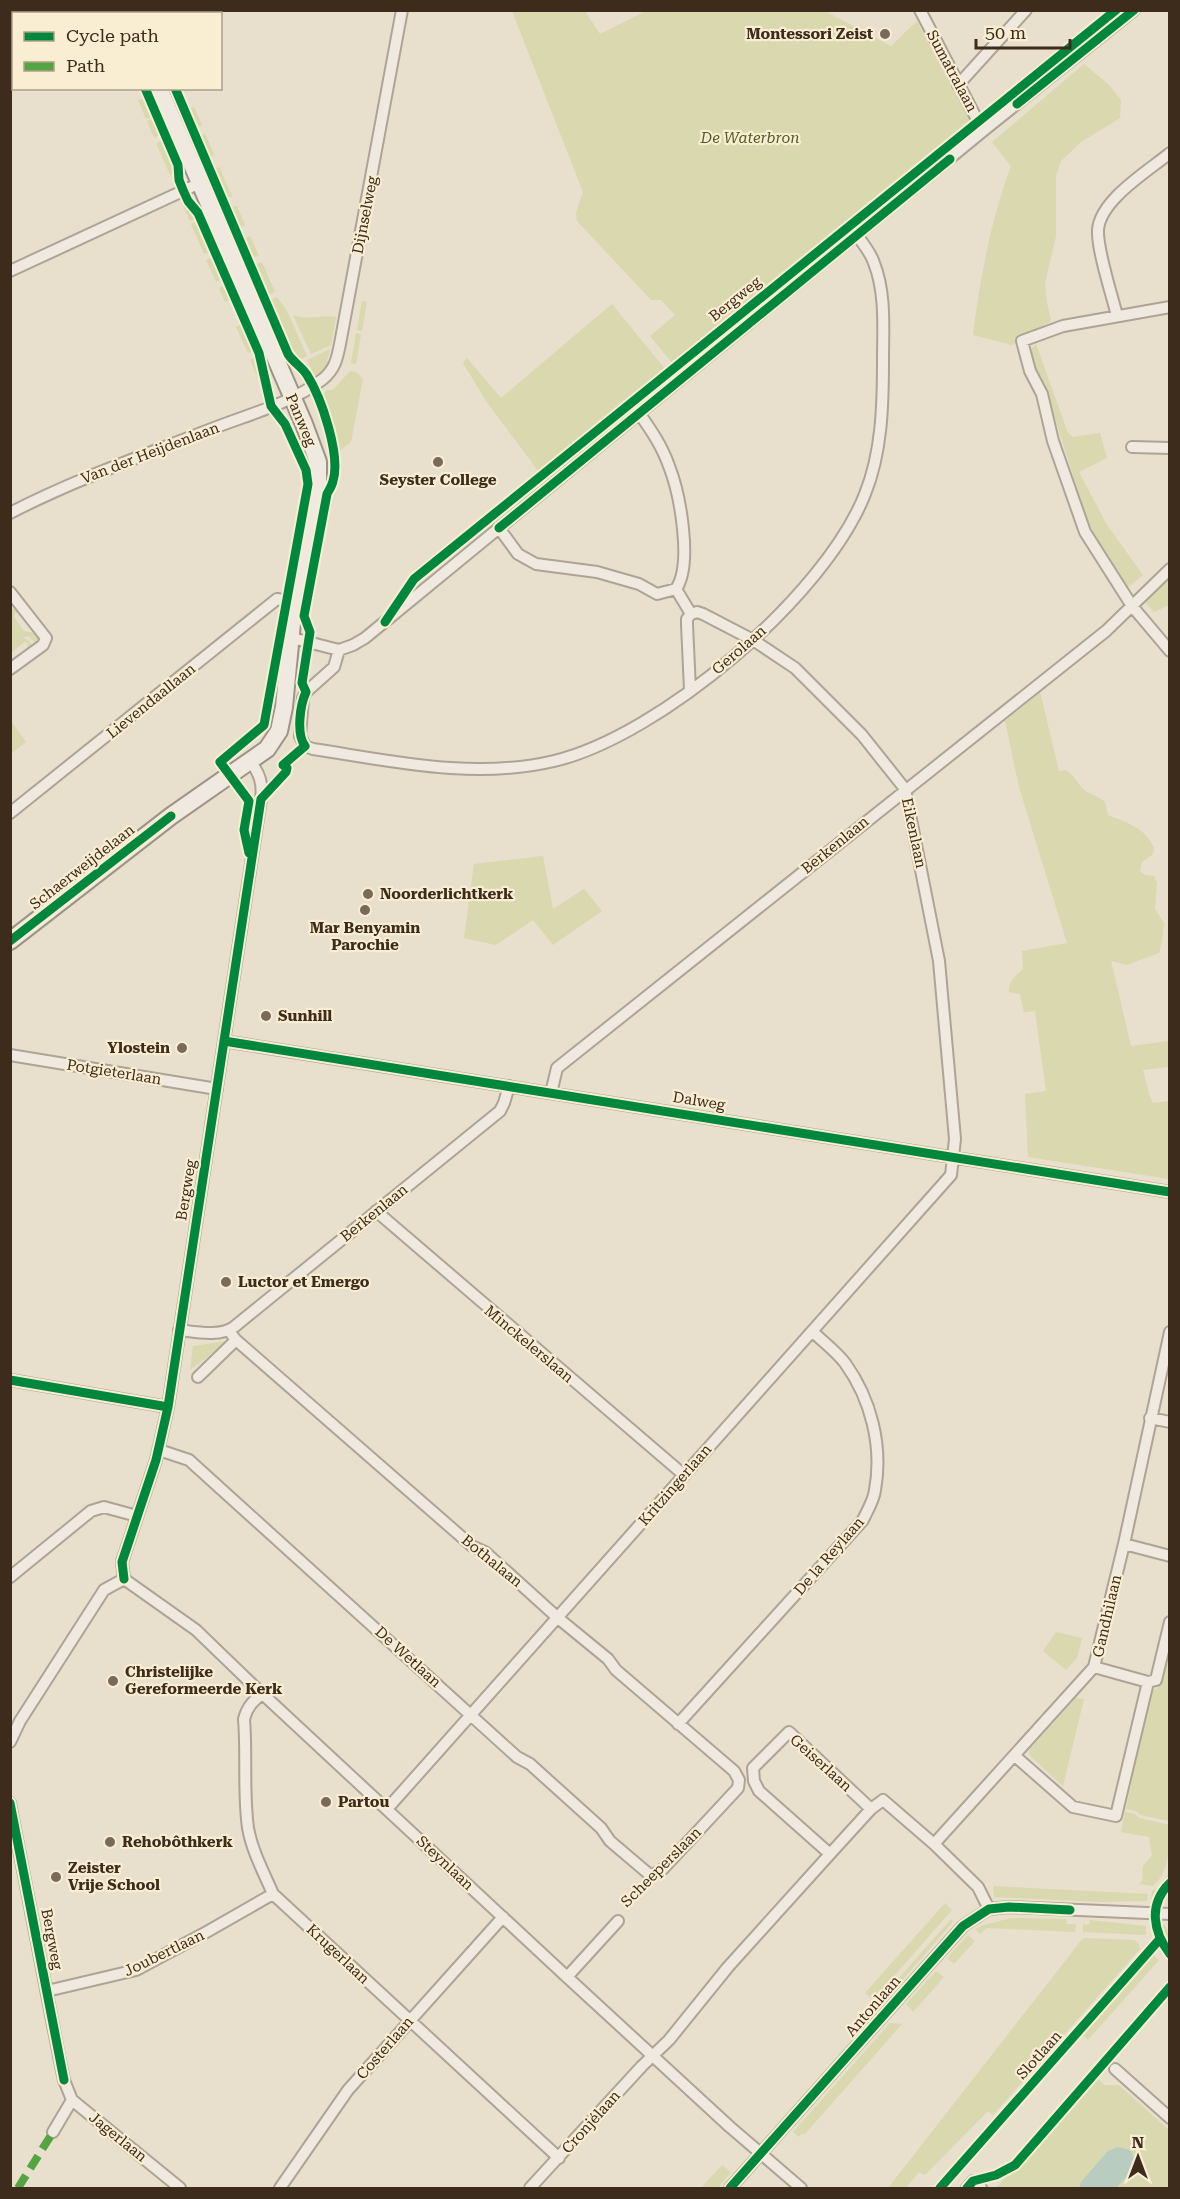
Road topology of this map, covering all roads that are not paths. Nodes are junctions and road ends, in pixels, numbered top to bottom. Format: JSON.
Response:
{"nodes":[{"id":1,"x":402,"y":10,"type":"edge"},
{"id":2,"x":920,"y":10,"type":"edge"},
{"id":3,"x":1026,"y":10,"type":"edge"},
{"id":4,"x":1134,"y":10,"type":"edge"},
{"id":5,"x":958,"y":85,"type":"junction"},
{"id":6,"x":160,"y":90,"type":"edge"},
{"id":7,"x":983,"y":131,"type":"junction"},
{"id":8,"x":1170,"y":153,"type":"edge"},
{"id":9,"x":200,"y":183,"type":"junction"},
{"id":10,"x":857,"y":235,"type":"junction"},
{"id":11,"x":10,"y":271,"type":"edge"},
{"id":12,"x":1170,"y":307,"type":"edge"},
{"id":13,"x":1118,"y":316,"type":"junction"},
{"id":14,"x":292,"y":397,"type":"junction"},
{"id":15,"x":639,"y":413,"type":"junction"},
{"id":16,"x":1132,"y":447,"type":"dead end"},
{"id":17,"x":1170,"y":448,"type":"edge"},
{"id":18,"x":10,"y":513,"type":"edge"},
{"id":19,"x":499,"y":528,"type":"junction"},
{"id":20,"x":1170,"y":568,"type":"edge"},
{"id":21,"x":676,"y":589,"type":"junction"},
{"id":22,"x":10,"y":592,"type":"edge"},
{"id":23,"x":294,"y":602,"type":"junction"},
{"id":24,"x":1132,"y":606,"type":"junction"},
{"id":25,"x":691,"y":614,"type":"junction"},
{"id":26,"x":292,"y":638,"type":"junction"},
{"id":27,"x":753,"y":640,"type":"junction"},
{"id":28,"x":339,"y":650,"type":"junction"},
{"id":29,"x":1170,"y":651,"type":"edge"},
{"id":30,"x":10,"y":669,"type":"edge"},
{"id":31,"x":690,"y":690,"type":"junction"},
{"id":32,"x":250,"y":762,"type":"junction"},
{"id":33,"x":905,"y":789,"type":"junction"},
{"id":34,"x":10,"y":813,"type":"edge"},
{"id":35,"x":10,"y":941,"type":"edge"},
{"id":36,"x":224,"y":1041,"type":"junction"},
{"id":37,"x":10,"y":1055,"type":"edge"},
{"id":38,"x":509,"y":1086,"type":"junction"},
{"id":39,"x":217,"y":1089,"type":"junction"},
{"id":40,"x":551,"y":1093,"type":"junction"},
{"id":41,"x":954,"y":1157,"type":"junction"},
{"id":42,"x":1170,"y":1192,"type":"edge"},
{"id":43,"x":376,"y":1211,"type":"junction"},
{"id":44,"x":179,"y":1330,"type":"junction"},
{"id":45,"x":812,"y":1331,"type":"junction"},
{"id":46,"x":1170,"y":1332,"type":"edge"},
{"id":47,"x":232,"y":1335,"type":"junction"},
{"id":48,"x":198,"y":1377,"type":"dead end"},
{"id":49,"x":10,"y":1380,"type":"edge"},
{"id":50,"x":168,"y":1407,"type":"junction"},
{"id":51,"x":1150,"y":1418,"type":"junction"},
{"id":52,"x":1170,"y":1422,"type":"edge"},
{"id":53,"x":159,"y":1450,"type":"junction"},
{"id":54,"x":684,"y":1475,"type":"junction"},
{"id":55,"x":137,"y":1516,"type":"junction"},
{"id":56,"x":1124,"y":1544,"type":"junction"},
{"id":57,"x":1170,"y":1556,"type":"edge"},
{"id":58,"x":10,"y":1576,"type":"edge"},
{"id":59,"x":124,"y":1579,"type":"junction"},
{"id":60,"x":558,"y":1618,"type":"junction"},
{"id":61,"x":1170,"y":1622,"type":"edge"},
{"id":62,"x":1094,"y":1667,"type":"junction"},
{"id":63,"x":1148,"y":1682,"type":"junction"},
{"id":64,"x":263,"y":1693,"type":"junction"},
{"id":65,"x":470,"y":1714,"type":"junction"},
{"id":66,"x":678,"y":1724,"type":"junction"},
{"id":67,"x":10,"y":1742,"type":"edge"},
{"id":68,"x":1015,"y":1756,"type":"junction"},
{"id":69,"x":738,"y":1788,"type":"joint"},
{"id":70,"x":10,"y":1803,"type":"edge"},
{"id":71,"x":387,"y":1809,"type":"junction"},
{"id":72,"x":872,"y":1809,"type":"junction"},
{"id":73,"x":13,"y":1835,"type":"edge"},
{"id":74,"x":934,"y":1844,"type":"junction"},
{"id":75,"x":830,"y":1854,"type":"junction"},
{"id":76,"x":650,"y":1875,"type":"joint"},
{"id":77,"x":273,"y":1894,"type":"junction"},
{"id":78,"x":989,"y":1909,"type":"junction"},
{"id":79,"x":1170,"y":1914,"type":"edge"},
{"id":80,"x":503,"y":1917,"type":"junction"},
{"id":81,"x":618,"y":1921,"type":"dead end"},
{"id":82,"x":567,"y":1977,"type":"junction"},
{"id":83,"x":47,"y":1991,"type":"junction"},
{"id":84,"x":408,"y":2020,"type":"junction"},
{"id":85,"x":652,"y":2056,"type":"junction"},
{"id":86,"x":1115,"y":2069,"type":"dead end"},
{"id":87,"x":64,"y":2080,"type":"joint"},
{"id":88,"x":72,"y":2100,"type":"junction"},
{"id":89,"x":1170,"y":2118,"type":"edge"},
{"id":90,"x":53,"y":2132,"type":"dead end"},
{"id":91,"x":761,"y":2154,"type":"junction"},
{"id":92,"x":559,"y":2158,"type":"junction"},
{"id":93,"x":180,"y":2188,"type":"edge"},
{"id":94,"x":280,"y":2188,"type":"edge"},
{"id":95,"x":530,"y":2188,"type":"edge"},
{"id":96,"x":730,"y":2188,"type":"edge"},
{"id":97,"x":801,"y":2188,"type":"edge"}],
"edges":[{"from":1,"to":14,"type":"street","name":"Dijnselweg"},
{"from":2,"to":5,"type":"street","name":"Sumatralaan"},
{"from":3,"to":5,"type":"street"},
{"from":4,"to":7,"type":"street","name":"Bergweg"},
{"from":5,"to":7,"type":"street","name":"Sumatralaan"},
{"from":6,"to":9,"type":"street","name":"Panweg"},
{"from":7,"to":10,"type":"street","name":"Bergweg"},
{"from":8,"to":13,"type":"street"},
{"from":9,"to":11,"type":"street"},
{"from":9,"to":14,"type":"street","name":"Panweg"},
{"from":10,"to":15,"type":"street","name":"Bergweg"},
{"from":10,"to":27,"type":"street","name":"Gerolaan"},
{"from":12,"to":13,"type":"street"},
{"from":13,"to":24,"type":"street"},
{"from":14,"to":18,"type":"street","name":"Van der Heijdenlaan"},
{"from":14,"to":23,"type":"street","name":"Panweg"},
{"from":15,"to":19,"type":"street","name":"Bergweg"},
{"from":15,"to":21,"type":"street"},
{"from":16,"to":17,"type":"street"},
{"from":19,"to":21,"type":"street"},
{"from":19,"to":28,"type":"street","name":"Bergweg"},
{"from":20,"to":24,"type":"street","name":"Berkenlaan"},
{"from":21,"to":25,"type":"street"},
{"from":22,"to":30,"type":"street"},
{"from":23,"to":26,"type":"street","name":"Panweg"},
{"from":23,"to":34,"type":"street","name":"Lievendaallaan"},
{"from":24,"to":29,"type":"street"},
{"from":24,"to":33,"type":"street","name":"Berkenlaan"},
{"from":25,"to":27,"type":"street","name":"Eikenlaan"},
{"from":25,"to":31,"type":"street"},
{"from":26,"to":28,"type":"street"},
{"from":26,"to":32,"type":"street","name":"Panweg"},
{"from":27,"to":31,"type":"street","name":"Gerolaan"},
{"from":27,"to":33,"type":"street","name":"Eikenlaan"},
{"from":28,"to":31,"type":"street","name":"Gerolaan"},
{"from":32,"to":35,"type":"street","name":"Schaerweijdelaan"},
{"from":32,"to":36,"type":"street","name":"Bergweg"},
{"from":33,"to":40,"type":"street","name":"Berkenlaan"},
{"from":33,"to":41,"type":"street","name":"Eikenlaan"},
{"from":36,"to":38,"type":"street","name":"Dalweg"},
{"from":36,"to":39,"type":"street","name":"Bergweg"},
{"from":37,"to":39,"type":"street","name":"Potgieterlaan"},
{"from":38,"to":40,"type":"street","name":"Dalweg"},
{"from":38,"to":43,"type":"street","name":"Berkenlaan"},
{"from":39,"to":44,"type":"street","name":"Bergweg"},
{"from":40,"to":41,"type":"street","name":"Dalweg"},
{"from":41,"to":42,"type":"street","name":"Dalweg"},
{"from":41,"to":45,"type":"street","name":"Kritzingerlaan"},
{"from":43,"to":47,"type":"street","name":"Berkenlaan"},
{"from":43,"to":54,"type":"street","name":"Minckelerslaan"},
{"from":44,"to":47,"type":"street"},
{"from":44,"to":50,"type":"street","name":"Bergweg"},
{"from":45,"to":54,"type":"street","name":"Kritzingerlaan"},
{"from":45,"to":66,"type":"street","name":"De la Reylaan"},
{"from":46,"to":51,"type":"street","name":"Gandhilaan"},
{"from":47,"to":48,"type":"street","name":"Berkenlaan"},
{"from":47,"to":60,"type":"street","name":"Bothalaan"},
{"from":49,"to":50,"type":"street"},
{"from":50,"to":53,"type":"street","name":"Bergweg"},
{"from":51,"to":52,"type":"street"},
{"from":51,"to":56,"type":"street","name":"Gandhilaan"},
{"from":53,"to":55,"type":"street","name":"Bergweg"},
{"from":53,"to":65,"type":"street","name":"De Wetlaan"},
{"from":54,"to":60,"type":"street","name":"Kritzingerlaan"},
{"from":55,"to":58,"type":"street"},
{"from":55,"to":59,"type":"street","name":"Bergweg"},
{"from":56,"to":57,"type":"street"},
{"from":56,"to":62,"type":"street","name":"Gandhilaan"},
{"from":59,"to":64,"type":"street","name":"Steynlaan"},
{"from":59,"to":67,"type":"street"},
{"from":60,"to":65,"type":"street","name":"Kritzingerlaan"},
{"from":60,"to":66,"type":"street","name":"Bothalaan"},
{"from":61,"to":63,"type":"street"},
{"from":62,"to":63,"type":"street"},
{"from":62,"to":68,"type":"street","name":"Gandhilaan"},
{"from":63,"to":68,"type":"street"},
{"from":64,"to":71,"type":"street","name":"Steynlaan"},
{"from":64,"to":77,"type":"street","name":"Krugerlaan"},
{"from":65,"to":71,"type":"street","name":"Kritzingerlaan"},
{"from":65,"to":76,"type":"street","name":"De Wetlaan"},
{"from":66,"to":69,"type":"street","name":"Bothalaan"},
{"from":68,"to":74,"type":"street","name":"Gandhilaan"},
{"from":69,"to":76,"type":"street","name":"Scheeperslaan"},
{"from":70,"to":73,"type":"street","name":"Bergweg"},
{"from":71,"to":80,"type":"street","name":"Steynlaan"},
{"from":72,"to":74,"type":"street"},
{"from":72,"to":75,"type":"street"},
{"from":72,"to":75,"type":"street","name":"Geiserlaan"},
{"from":73,"to":83,"type":"street","name":"Bergweg"},
{"from":74,"to":78,"type":"street"},
{"from":75,"to":85,"type":"street"},
{"from":77,"to":83,"type":"street","name":"Joubertlaan"},
{"from":77,"to":84,"type":"street","name":"Krugerlaan"},
{"from":78,"to":79,"type":"street"},
{"from":78,"to":91,"type":"street","name":"Antonlaan"},
{"from":80,"to":82,"type":"street","name":"Steynlaan"},
{"from":80,"to":84,"type":"street","name":"Costerlaan"},
{"from":81,"to":82,"type":"street","name":"Scheeperslaan"},
{"from":82,"to":85,"type":"street","name":"Steynlaan"},
{"from":83,"to":87,"type":"street","name":"Bergweg"},
{"from":84,"to":92,"type":"street","name":"Krugerlaan"},
{"from":84,"to":94,"type":"street","name":"Costerlaan"},
{"from":85,"to":91,"type":"street","name":"Steynlaan"},
{"from":85,"to":92,"type":"street","name":"Cronjélaan"},
{"from":86,"to":89,"type":"street"},
{"from":87,"to":88,"type":"street","name":"Jagerlaan"},
{"from":88,"to":90,"type":"street"},
{"from":88,"to":93,"type":"street","name":"Jagerlaan"},
{"from":91,"to":96,"type":"street","name":"Antonlaan"},
{"from":91,"to":97,"type":"street","name":"Steynlaan"},
{"from":92,"to":95,"type":"street","name":"Cronjélaan"}]}
